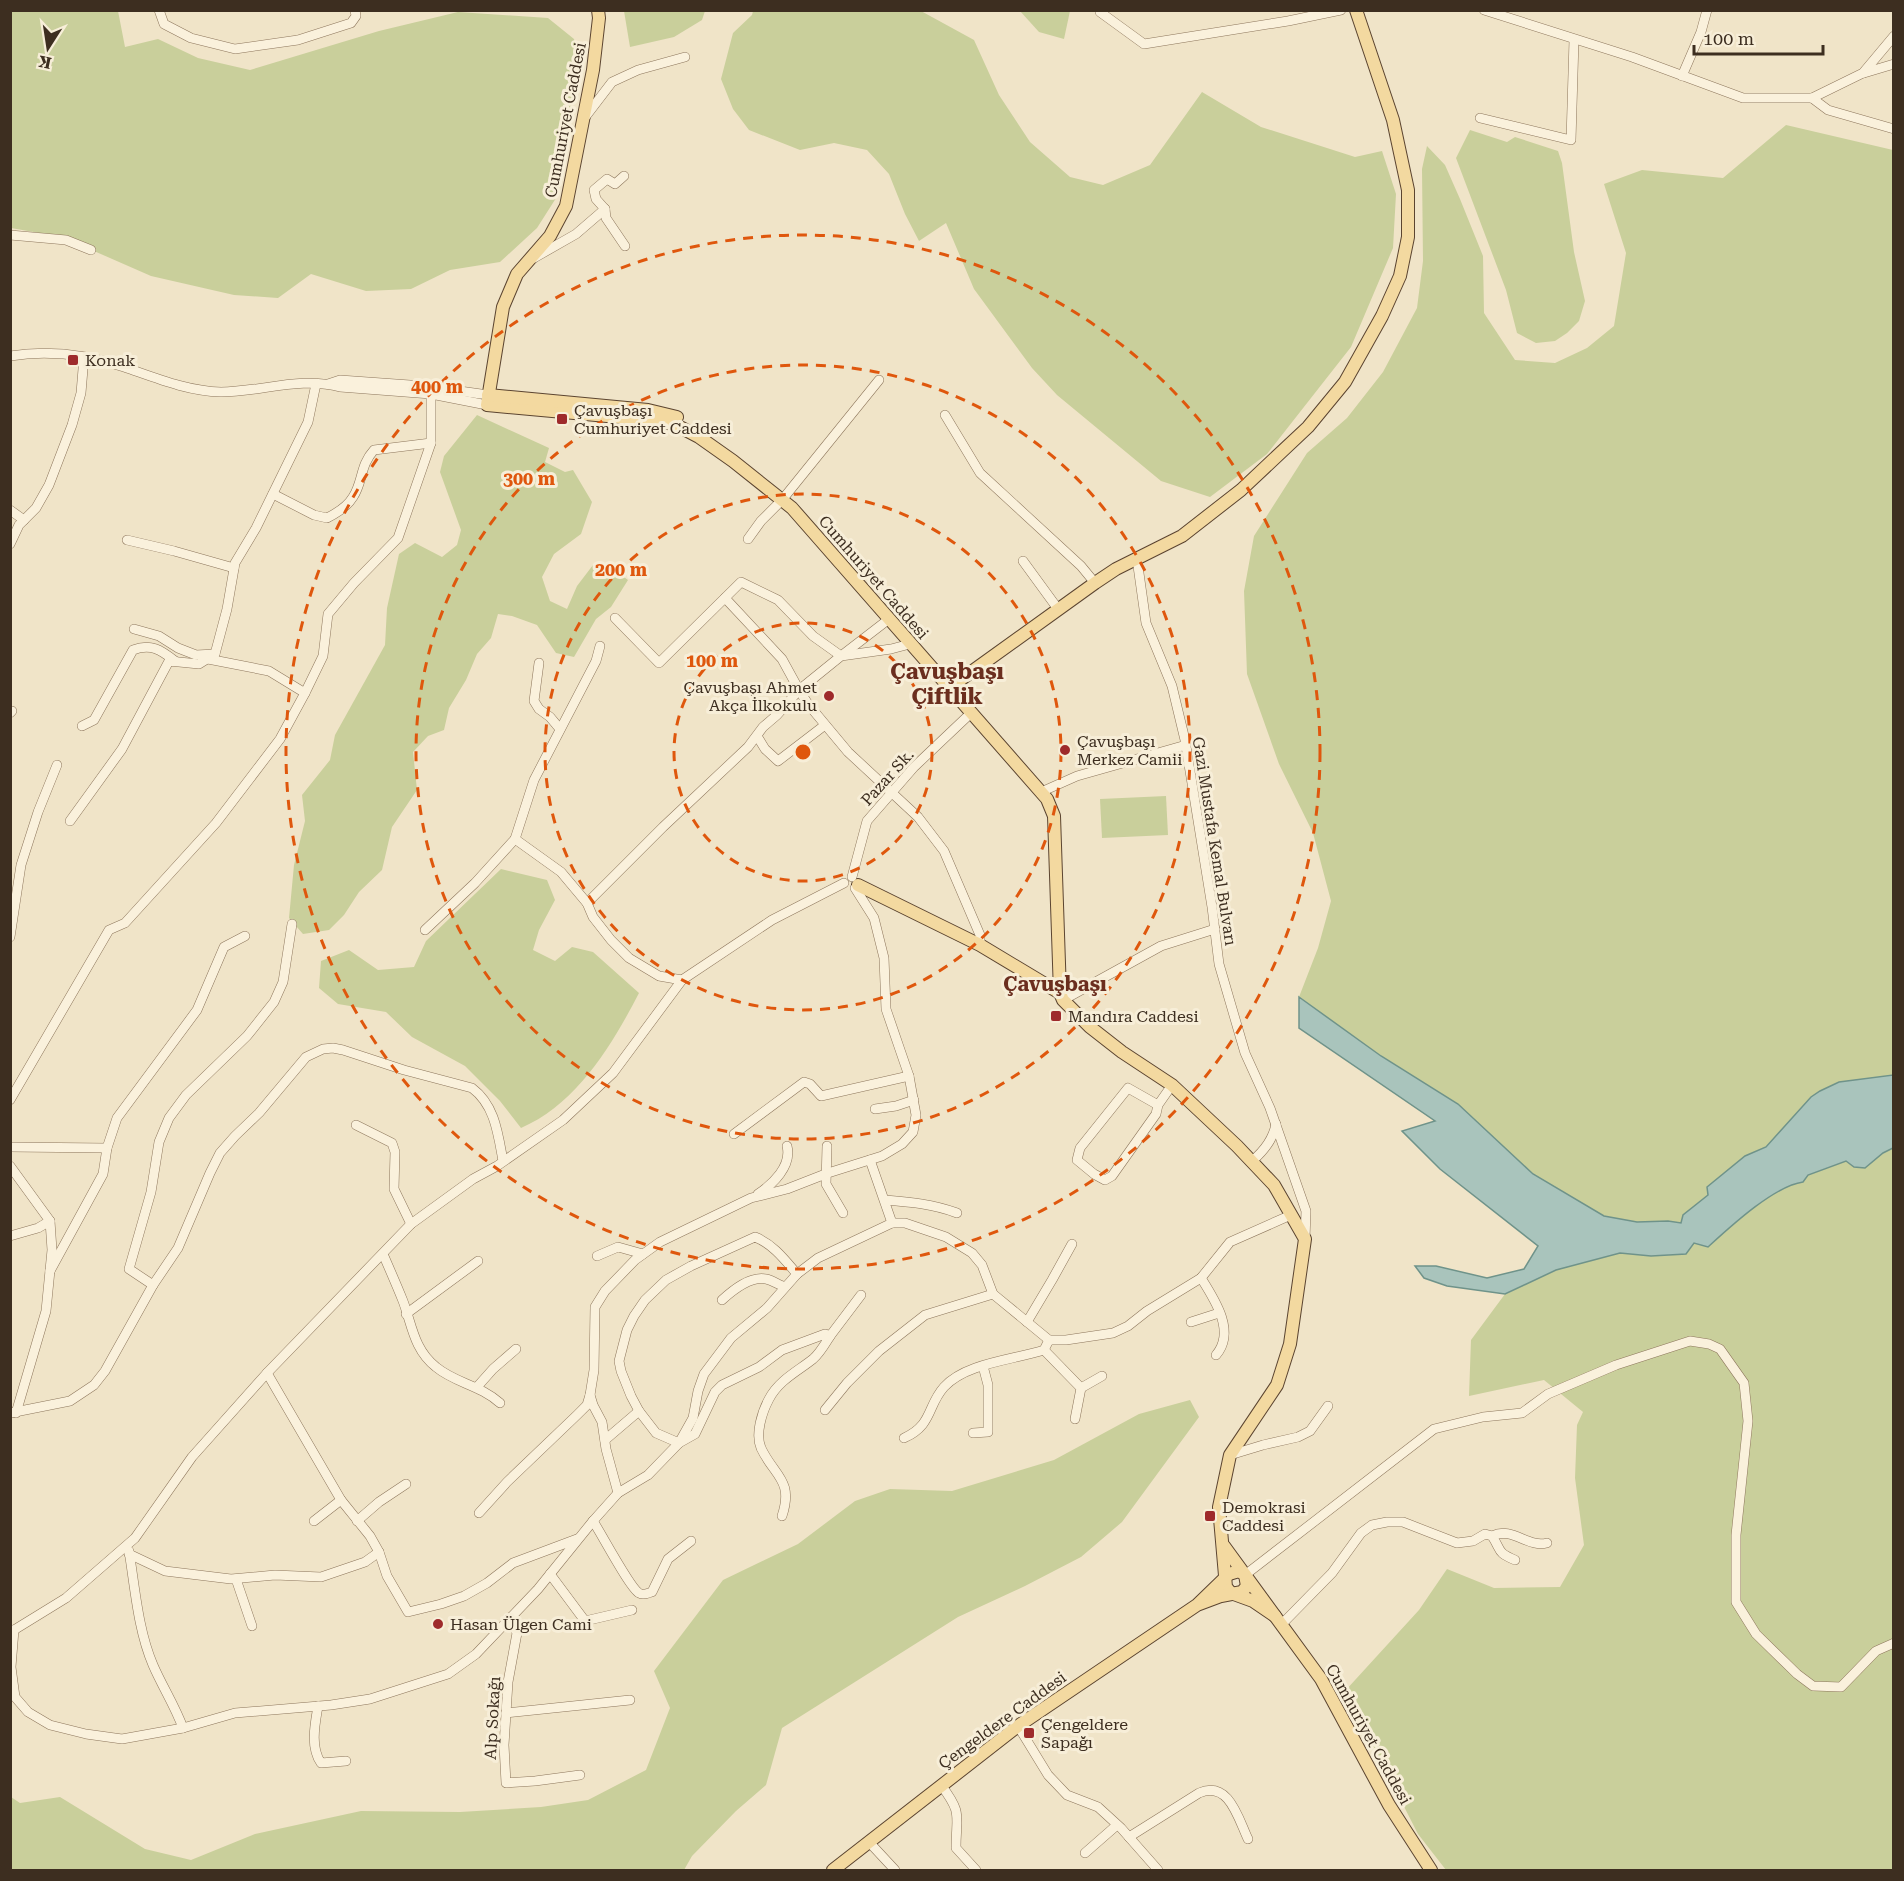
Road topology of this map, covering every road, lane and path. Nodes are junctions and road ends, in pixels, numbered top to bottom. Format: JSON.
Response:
{"nodes":[{"id":1,"x":159,"y":10,"type":"edge"},
{"id":2,"x":355,"y":10,"type":"edge"},
{"id":3,"x":598,"y":10,"type":"edge"},
{"id":4,"x":1341,"y":10,"type":"edge"},
{"id":5,"x":1356,"y":10,"type":"edge"},
{"id":6,"x":1484,"y":10,"type":"edge"},
{"id":7,"x":1707,"y":10,"type":"edge"},
{"id":8,"x":1100,"y":12,"type":"edge"},
{"id":9,"x":1893,"y":36,"type":"edge"},
{"id":10,"x":1574,"y":40,"type":"junction"},
{"id":11,"x":685,"y":57,"type":"dead end"},
{"id":12,"x":1893,"y":64,"type":"edge"},
{"id":13,"x":1863,"y":74,"type":"junction"},
{"id":14,"x":1682,"y":76,"type":"junction"},
{"id":15,"x":1812,"y":98,"type":"junction"},
{"id":16,"x":1480,"y":118,"type":"dead end"},
{"id":17,"x":583,"y":121,"type":"junction"},
{"id":18,"x":1893,"y":129,"type":"edge"},
{"id":19,"x":624,"y":176,"type":"dead end"},
{"id":20,"x":605,"y":210,"type":"junction"},
{"id":21,"x":10,"y":235,"type":"edge"},
{"id":22,"x":625,"y":246,"type":"dead end"},
{"id":23,"x":91,"y":250,"type":"dead end"},
{"id":24,"x":524,"y":264,"type":"junction"},
{"id":25,"x":10,"y":356,"type":"edge"},
{"id":26,"x":84,"y":357,"type":"junction"},
{"id":27,"x":879,"y":380,"type":"dead end"},
{"id":28,"x":316,"y":384,"type":"junction"},
{"id":29,"x":328,"y":384,"type":"junction"},
{"id":30,"x":431,"y":394,"type":"junction"},
{"id":31,"x":488,"y":400,"type":"junction"},
{"id":32,"x":945,"y":415,"type":"dead end"},
{"id":33,"x":431,"y":443,"type":"junction"},
{"id":34,"x":273,"y":494,"type":"junction"},
{"id":35,"x":782,"y":500,"type":"junction"},
{"id":36,"x":10,"y":510,"type":"edge"},
{"id":37,"x":24,"y":520,"type":"junction"},
{"id":38,"x":748,"y":539,"type":"dead end"},
{"id":39,"x":127,"y":540,"type":"dead end"},
{"id":40,"x":10,"y":544,"type":"edge"},
{"id":41,"x":1137,"y":559,"type":"junction"},
{"id":42,"x":1023,"y":561,"type":"dead end"},
{"id":43,"x":234,"y":568,"type":"junction"},
{"id":44,"x":1095,"y":583,"type":"junction"},
{"id":45,"x":725,"y":598,"type":"junction"},
{"id":46,"x":1058,"y":609,"type":"junction"},
{"id":47,"x":615,"y":618,"type":"dead end"},
{"id":48,"x":889,"y":619,"type":"junction"},
{"id":49,"x":134,"y":629,"type":"dead end"},
{"id":50,"x":910,"y":644,"type":"junction"},
{"id":51,"x":600,"y":646,"type":"dead end"},
{"id":52,"x":841,"y":656,"type":"junction"},
{"id":53,"x":212,"y":657,"type":"junction"},
{"id":54,"x":175,"y":661,"type":"junction"},
{"id":55,"x":539,"y":663,"type":"dead end"},
{"id":56,"x":949,"y":688,"type":"junction"},
{"id":57,"x":799,"y":690,"type":"junction"},
{"id":58,"x":305,"y":693,"type":"junction"},
{"id":59,"x":971,"y":713,"type":"junction"},
{"id":60,"x":825,"y":725,"type":"junction"},
{"id":61,"x":81,"y":726,"type":"dead end"},
{"id":62,"x":560,"y":729,"type":"junction"},
{"id":63,"x":757,"y":736,"type":"junction"},
{"id":64,"x":1186,"y":745,"type":"junction"},
{"id":65,"x":57,"y":765,"type":"dead end"},
{"id":66,"x":1041,"y":792,"type":"junction"},
{"id":67,"x":891,"y":793,"type":"junction"},
{"id":68,"x":70,"y":821,"type":"dead end"},
{"id":69,"x":514,"y":839,"type":"junction"},
{"id":70,"x":852,"y":883,"type":"junction"},
{"id":71,"x":587,"y":903,"type":"junction"},
{"id":72,"x":292,"y":924,"type":"dead end"},
{"id":73,"x":1215,"y":929,"type":"junction"},
{"id":74,"x":425,"y":930,"type":"dead end"},
{"id":75,"x":245,"y":936,"type":"dead end"},
{"id":76,"x":10,"y":937,"type":"edge"},
{"id":77,"x":980,"y":945,"type":"junction"},
{"id":78,"x":682,"y":980,"type":"junction"},
{"id":79,"x":1061,"y":997,"type":"junction"},
{"id":80,"x":909,"y":1076,"type":"junction"},
{"id":81,"x":1172,"y":1085,"type":"junction"},
{"id":82,"x":10,"y":1100,"type":"edge"},
{"id":83,"x":914,"y":1100,"type":"junction"},
{"id":84,"x":1158,"y":1105,"type":"junction"},
{"id":85,"x":875,"y":1109,"type":"dead end"},
{"id":86,"x":1276,"y":1124,"type":"junction"},
{"id":87,"x":356,"y":1125,"type":"dead end"},
{"id":88,"x":734,"y":1134,"type":"dead end"},
{"id":89,"x":787,"y":1146,"type":"dead end"},
{"id":90,"x":827,"y":1146,"type":"dead end"},
{"id":91,"x":10,"y":1148,"type":"edge"},
{"id":92,"x":107,"y":1148,"type":"junction"},
{"id":93,"x":870,"y":1160,"type":"junction"},
{"id":94,"x":503,"y":1161,"type":"junction"},
{"id":95,"x":1252,"y":1161,"type":"junction"},
{"id":96,"x":10,"y":1167,"type":"edge"},
{"id":97,"x":826,"y":1174,"type":"junction"},
{"id":98,"x":751,"y":1198,"type":"junction"},
{"id":99,"x":885,"y":1200,"type":"junction"},
{"id":100,"x":843,"y":1213,"type":"dead end"},
{"id":101,"x":957,"y":1213,"type":"dead end"},
{"id":102,"x":1291,"y":1215,"type":"junction"},
{"id":103,"x":50,"y":1221,"type":"junction"},
{"id":104,"x":892,"y":1223,"type":"junction"},
{"id":105,"x":411,"y":1224,"type":"junction"},
{"id":106,"x":10,"y":1236,"type":"edge"},
{"id":107,"x":1305,"y":1239,"type":"junction"},
{"id":108,"x":1072,"y":1244,"type":"dead end"},
{"id":109,"x":383,"y":1254,"type":"junction"},
{"id":110,"x":643,"y":1254,"type":"junction"},
{"id":111,"x":597,"y":1256,"type":"dead end"},
{"id":112,"x":478,"y":1261,"type":"dead end"},
{"id":113,"x":50,"y":1271,"type":"junction"},
{"id":114,"x":796,"y":1274,"type":"junction"},
{"id":115,"x":1201,"y":1278,"type":"junction"},
{"id":116,"x":153,"y":1285,"type":"junction"},
{"id":117,"x":785,"y":1287,"type":"junction"},
{"id":118,"x":993,"y":1294,"type":"junction"},
{"id":119,"x":861,"y":1295,"type":"dead end"},
{"id":120,"x":722,"y":1300,"type":"dead end"},
{"id":121,"x":1219,"y":1313,"type":"junction"},
{"id":122,"x":406,"y":1314,"type":"junction"},
{"id":123,"x":1027,"y":1322,"type":"junction"},
{"id":124,"x":1191,"y":1322,"type":"dead end"},
{"id":125,"x":830,"y":1336,"type":"junction"},
{"id":126,"x":1049,"y":1340,"type":"junction"},
{"id":127,"x":516,"y":1349,"type":"dead end"},
{"id":128,"x":1044,"y":1350,"type":"junction"},
{"id":129,"x":1216,"y":1355,"type":"dead end"},
{"id":130,"x":982,"y":1366,"type":"junction"},
{"id":131,"x":267,"y":1373,"type":"junction"},
{"id":132,"x":1102,"y":1376,"type":"dead end"},
{"id":133,"x":477,"y":1387,"type":"junction"},
{"id":134,"x":1081,"y":1388,"type":"junction"},
{"id":135,"x":590,"y":1395,"type":"junction"},
{"id":136,"x":500,"y":1403,"type":"dead end"},
{"id":137,"x":1328,"y":1406,"type":"dead end"},
{"id":138,"x":825,"y":1410,"type":"dead end"},
{"id":139,"x":639,"y":1411,"type":"junction"},
{"id":140,"x":13,"y":1413,"type":"edge"},
{"id":141,"x":1075,"y":1419,"type":"dead end"},
{"id":142,"x":973,"y":1433,"type":"dead end"},
{"id":143,"x":904,"y":1438,"type":"dead end"},
{"id":144,"x":605,"y":1440,"type":"junction"},
{"id":145,"x":679,"y":1443,"type":"junction"},
{"id":146,"x":1230,"y":1455,"type":"junction"},
{"id":147,"x":406,"y":1484,"type":"dead end"},
{"id":148,"x":618,"y":1493,"type":"junction"},
{"id":149,"x":341,"y":1500,"type":"junction"},
{"id":150,"x":479,"y":1513,"type":"dead end"},
{"id":151,"x":782,"y":1516,"type":"dead end"},
{"id":152,"x":314,"y":1521,"type":"dead end"},
{"id":153,"x":357,"y":1521,"type":"junction"},
{"id":154,"x":593,"y":1521,"type":"junction"},
{"id":155,"x":1492,"y":1536,"type":"junction"},
{"id":156,"x":579,"y":1538,"type":"junction"},
{"id":157,"x":691,"y":1541,"type":"dead end"},
{"id":158,"x":1547,"y":1543,"type":"dead end"},
{"id":159,"x":1224,"y":1545,"type":"junction"},
{"id":160,"x":129,"y":1549,"type":"junction"},
{"id":161,"x":379,"y":1552,"type":"junction"},
{"id":162,"x":1515,"y":1560,"type":"dead end"},
{"id":163,"x":550,"y":1574,"type":"junction"},
{"id":164,"x":1245,"y":1575,"type":"junction"},
{"id":165,"x":1226,"y":1576,"type":"junction"},
{"id":166,"x":236,"y":1579,"type":"junction"},
{"id":167,"x":1235,"y":1593,"type":"junction"},
{"id":168,"x":1197,"y":1605,"type":"junction"},
{"id":169,"x":632,"y":1610,"type":"dead end"},
{"id":170,"x":510,"y":1618,"type":"junction"},
{"id":171,"x":1278,"y":1620,"type":"junction"},
{"id":172,"x":252,"y":1626,"type":"dead end"},
{"id":173,"x":12,"y":1630,"type":"edge"},
{"id":174,"x":1893,"y":1643,"type":"edge"},
{"id":175,"x":630,"y":1700,"type":"dead end"},
{"id":176,"x":318,"y":1706,"type":"junction"},
{"id":177,"x":506,"y":1713,"type":"junction"},
{"id":178,"x":1018,"y":1726,"type":"junction"},
{"id":179,"x":183,"y":1728,"type":"junction"},
{"id":180,"x":346,"y":1761,"type":"dead end"},
{"id":181,"x":580,"y":1775,"type":"dead end"},
{"id":182,"x":940,"y":1785,"type":"junction"},
{"id":183,"x":1118,"y":1825,"type":"junction"},
{"id":184,"x":1129,"y":1837,"type":"junction"},
{"id":185,"x":1248,"y":1839,"type":"dead end"},
{"id":186,"x":869,"y":1842,"type":"junction"},
{"id":187,"x":1085,"y":1853,"type":"dead end"},
{"id":188,"x":833,"y":1870,"type":"edge"},
{"id":189,"x":894,"y":1870,"type":"edge"},
{"id":190,"x":976,"y":1870,"type":"edge"},
{"id":191,"x":1158,"y":1870,"type":"edge"},
{"id":192,"x":1431,"y":1870,"type":"edge"}],
"edges":[{"from":1,"to":2,"type":"street"},
{"from":3,"to":17,"type":"main road","name":"Cumhuriyet Caddesi"},
{"from":4,"to":8,"type":"street"},
{"from":5,"to":41,"type":"main road"},
{"from":6,"to":10,"type":"street"},
{"from":7,"to":14,"type":"street"},
{"from":9,"to":13,"type":"street"},
{"from":10,"to":14,"type":"street"},
{"from":10,"to":16,"type":"street"},
{"from":11,"to":17,"type":"street"},
{"from":12,"to":13,"type":"street"},
{"from":13,"to":15,"type":"street"},
{"from":14,"to":15,"type":"street"},
{"from":15,"to":18,"type":"street"},
{"from":17,"to":24,"type":"main road","name":"Cumhuriyet Caddesi"},
{"from":19,"to":20,"type":"street"},
{"from":20,"to":22,"type":"street"},
{"from":20,"to":24,"type":"street"},
{"from":21,"to":23,"type":"street"},
{"from":24,"to":31,"type":"main road","name":"Cumhuriyet Caddesi"},
{"from":25,"to":26,"type":"street"},
{"from":26,"to":28,"type":"street"},
{"from":26,"to":37,"type":"street"},
{"from":27,"to":35,"type":"street"},
{"from":28,"to":29,"type":"street"},
{"from":28,"to":34,"type":"street"},
{"from":29,"to":30,"type":"street"},
{"from":29,"to":31,"type":"street"},
{"from":30,"to":31,"type":"street"},
{"from":30,"to":33,"type":"street"},
{"from":31,"to":35,"type":"main road","name":"Cumhuriyet Caddesi"},
{"from":32,"to":44,"type":"street"},
{"from":33,"to":34,"type":"street"},
{"from":33,"to":58,"type":"street"},
{"from":34,"to":43,"type":"street"},
{"from":35,"to":38,"type":"street"},
{"from":35,"to":48,"type":"main road","name":"Cumhuriyet Caddesi"},
{"from":36,"to":37,"type":"street"},
{"from":37,"to":40,"type":"street"},
{"from":39,"to":43,"type":"street"},
{"from":41,"to":44,"type":"main road"},
{"from":41,"to":64,"type":"street","name":"Gazi Mustafa Kemal Bulvarı"},
{"from":42,"to":46,"type":"street"},
{"from":43,"to":53,"type":"street"},
{"from":44,"to":46,"type":"main road"},
{"from":45,"to":47,"type":"street"},
{"from":45,"to":52,"type":"street"},
{"from":45,"to":57,"type":"street"},
{"from":46,"to":56,"type":"main road"},
{"from":48,"to":50,"type":"main road","name":"Cumhuriyet Caddesi"},
{"from":48,"to":52,"type":"street"},
{"from":49,"to":53,"type":"street"},
{"from":50,"to":52,"type":"street"},
{"from":50,"to":56,"type":"main road","name":"Cumhuriyet Caddesi"},
{"from":51,"to":62,"type":"street"},
{"from":52,"to":57,"type":"street"},
{"from":53,"to":54,"type":"street"},
{"from":53,"to":58,"type":"street"},
{"from":54,"to":61,"type":"street"},
{"from":54,"to":68,"type":"street"},
{"from":55,"to":62,"type":"street"},
{"from":56,"to":59,"type":"main road","name":"Cumhuriyet Caddesi"},
{"from":57,"to":60,"type":"street"},
{"from":57,"to":63,"type":"street"},
{"from":58,"to":82,"type":"street"},
{"from":59,"to":66,"type":"main road","name":"Cumhuriyet Caddesi"},
{"from":59,"to":67,"type":"street","name":"Pazar Sk."},
{"from":60,"to":63,"type":"street"},
{"from":60,"to":67,"type":"street"},
{"from":62,"to":69,"type":"street"},
{"from":63,"to":71,"type":"street"},
{"from":64,"to":66,"type":"street"},
{"from":64,"to":73,"type":"street","name":"Gazi Mustafa Kemal Bulvarı"},
{"from":65,"to":76,"type":"street"},
{"from":66,"to":79,"type":"main road","name":"Cumhuriyet Caddesi"},
{"from":67,"to":70,"type":"street","name":"Pazar Sk."},
{"from":67,"to":77,"type":"street"},
{"from":69,"to":71,"type":"street"},
{"from":69,"to":74,"type":"street"},
{"from":70,"to":77,"type":"main road"},
{"from":70,"to":78,"type":"street"},
{"from":70,"to":80,"type":"street"},
{"from":71,"to":78,"type":"street"},
{"from":72,"to":116,"type":"street"},
{"from":73,"to":79,"type":"street"},
{"from":73,"to":86,"type":"street","name":"Gazi Mustafa Kemal Bulvarı"},
{"from":75,"to":92,"type":"street"},
{"from":77,"to":79,"type":"main road"},
{"from":78,"to":94,"type":"street"},
{"from":79,"to":81,"type":"main road"},
{"from":80,"to":83,"type":"street"},
{"from":80,"to":88,"type":"street"},
{"from":81,"to":84,"type":"street"},
{"from":81,"to":95,"type":"main road"},
{"from":83,"to":85,"type":"street"},
{"from":83,"to":93,"type":"street"},
{"from":84,"to":84,"type":"street"},
{"from":86,"to":95,"type":"street"},
{"from":86,"to":107,"type":"street","name":"Gazi Mustafa Kemal Bulvarı"},
{"from":87,"to":105,"type":"street"},
{"from":89,"to":98,"type":"street"},
{"from":90,"to":97,"type":"street"},
{"from":91,"to":92,"type":"street"},
{"from":92,"to":113,"type":"street"},
{"from":93,"to":97,"type":"street"},
{"from":93,"to":99,"type":"street"},
{"from":94,"to":105,"type":"street"},
{"from":94,"to":116,"type":"street"},
{"from":95,"to":102,"type":"main road"},
{"from":96,"to":103,"type":"street"},
{"from":97,"to":98,"type":"street"},
{"from":97,"to":100,"type":"street"},
{"from":98,"to":110,"type":"street"},
{"from":99,"to":101,"type":"street"},
{"from":99,"to":104,"type":"street"},
{"from":102,"to":107,"type":"main road"},
{"from":102,"to":115,"type":"street"},
{"from":103,"to":106,"type":"street"},
{"from":103,"to":113,"type":"street"},
{"from":104,"to":114,"type":"street"},
{"from":104,"to":118,"type":"street"},
{"from":105,"to":109,"type":"street"},
{"from":107,"to":146,"type":"main road"},
{"from":108,"to":123,"type":"street"},
{"from":109,"to":122,"type":"street"},
{"from":109,"to":131,"type":"street"},
{"from":110,"to":111,"type":"street"},
{"from":110,"to":135,"type":"street"},
{"from":112,"to":122,"type":"street"},
{"from":113,"to":140,"type":"street"},
{"from":114,"to":117,"type":"street"},
{"from":114,"to":139,"type":"street"},
{"from":115,"to":121,"type":"street"},
{"from":115,"to":126,"type":"street"},
{"from":116,"to":140,"type":"street"},
{"from":117,"to":120,"type":"street"},
{"from":117,"to":145,"type":"street"},
{"from":118,"to":123,"type":"street"},
{"from":118,"to":138,"type":"street"},
{"from":119,"to":125,"type":"street"},
{"from":121,"to":124,"type":"street"},
{"from":121,"to":129,"type":"street"},
{"from":122,"to":133,"type":"street"},
{"from":123,"to":126,"type":"street"},
{"from":125,"to":145,"type":"street"},
{"from":125,"to":151,"type":"street"},
{"from":126,"to":128,"type":"street"},
{"from":127,"to":133,"type":"street"},
{"from":128,"to":130,"type":"street"},
{"from":128,"to":134,"type":"street"},
{"from":130,"to":142,"type":"street"},
{"from":130,"to":143,"type":"street"},
{"from":131,"to":149,"type":"street"},
{"from":131,"to":160,"type":"street"},
{"from":132,"to":134,"type":"street"},
{"from":133,"to":136,"type":"street"},
{"from":134,"to":141,"type":"street"},
{"from":135,"to":144,"type":"street"},
{"from":135,"to":150,"type":"street"},
{"from":137,"to":146,"type":"street"},
{"from":139,"to":144,"type":"street"},
{"from":139,"to":145,"type":"street"},
{"from":144,"to":148,"type":"street"},
{"from":145,"to":148,"type":"street"},
{"from":146,"to":159,"type":"main road"},
{"from":147,"to":153,"type":"street"},
{"from":148,"to":154,"type":"street"},
{"from":149,"to":152,"type":"street"},
{"from":149,"to":153,"type":"street"},
{"from":153,"to":161,"type":"street"},
{"from":154,"to":156,"type":"street"},
{"from":154,"to":157,"type":"street"},
{"from":155,"to":158,"type":"street"},
{"from":155,"to":162,"type":"street"},
{"from":155,"to":171,"type":"street"},
{"from":156,"to":161,"type":"street"},
{"from":156,"to":163,"type":"street"},
{"from":159,"to":164,"type":"main road","name":"Cumhuriyet Caddesi"},
{"from":159,"to":165,"type":"main road"},
{"from":160,"to":166,"type":"street"},
{"from":160,"to":173,"type":"street"},
{"from":160,"to":179,"type":"street"},
{"from":161,"to":166,"type":"street"},
{"from":163,"to":169,"type":"street"},
{"from":163,"to":170,"type":"street"},
{"from":164,"to":165,"type":"main road"},
{"from":164,"to":167,"type":"main road"},
{"from":164,"to":171,"type":"main road","name":"Cumhuriyet Caddesi"},
{"from":164,"to":174,"type":"street"},
{"from":165,"to":167,"type":"main road"},
{"from":165,"to":168,"type":"main road"},
{"from":166,"to":172,"type":"street"},
{"from":167,"to":168,"type":"main road"},
{"from":167,"to":171,"type":"main road"},
{"from":168,"to":178,"type":"main road","name":"Çengeldere Caddesi"},
{"from":170,"to":176,"type":"street"},
{"from":170,"to":177,"type":"street","name":"Alp Sokağı"},
{"from":171,"to":192,"type":"main road","name":"Cumhuriyet Caddesi"},
{"from":173,"to":179,"type":"street"},
{"from":175,"to":177,"type":"street"},
{"from":176,"to":179,"type":"street"},
{"from":176,"to":180,"type":"street"},
{"from":177,"to":181,"type":"street","name":"Alp Sokağı"},
{"from":178,"to":182,"type":"main road","name":"Çengeldere Caddesi"},
{"from":178,"to":183,"type":"street"},
{"from":182,"to":186,"type":"main road","name":"Çengeldere Caddesi"},
{"from":182,"to":190,"type":"street"},
{"from":183,"to":184,"type":"street"},
{"from":183,"to":187,"type":"street"},
{"from":184,"to":185,"type":"street"},
{"from":184,"to":191,"type":"street"},
{"from":186,"to":188,"type":"main road","name":"Çengeldere Caddesi"},
{"from":186,"to":189,"type":"street"}]}
